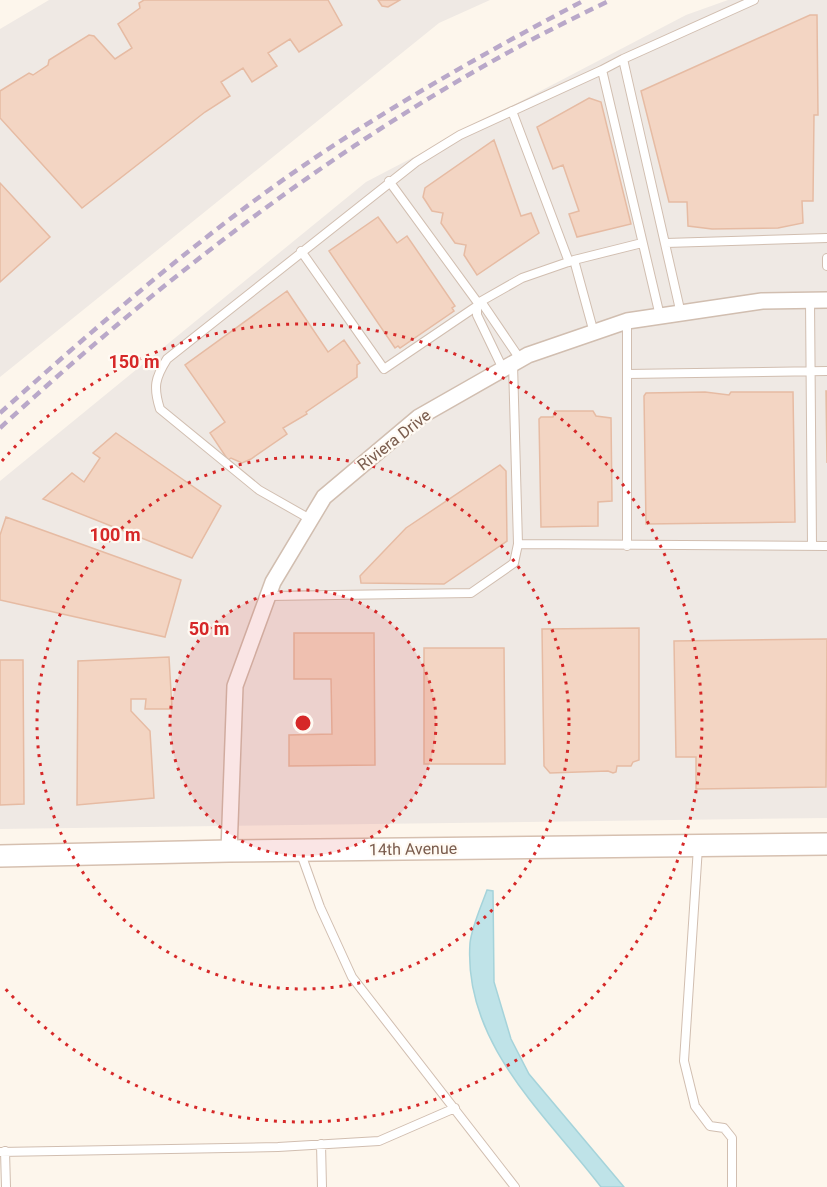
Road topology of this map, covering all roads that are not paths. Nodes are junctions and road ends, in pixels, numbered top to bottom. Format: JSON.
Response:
{"nodes":[{"id":1,"x":754,"y":0,"type":"edge"},
{"id":2,"x":623,"y":59,"type":"junction"},
{"id":3,"x":602,"y":70,"type":"junction"},
{"id":4,"x":512,"y":111,"type":"junction"},
{"id":5,"x":389,"y":181,"type":"junction"},
{"id":6,"x":827,"y":238,"type":"edge"},
{"id":7,"x":642,"y":243,"type":"junction"},
{"id":8,"x":666,"y":243,"type":"junction"},
{"id":9,"x":301,"y":251,"type":"junction"},
{"id":10,"x":827,"y":258,"type":"edge"},
{"id":11,"x":572,"y":261,"type":"junction"},
{"id":12,"x":827,"y":266,"type":"edge"},
{"id":13,"x":810,"y":300,"type":"junction"},
{"id":14,"x":827,"y":300,"type":"edge"},
{"id":15,"x":479,"y":304,"type":"junction"},
{"id":16,"x":681,"y":314,"type":"junction"},
{"id":17,"x":660,"y":316,"type":"junction"},
{"id":18,"x":627,"y":321,"type":"junction"},
{"id":19,"x":594,"y":333,"type":"junction"},
{"id":20,"x":512,"y":364,"type":"junction"},
{"id":21,"x":811,"y":371,"type":"junction"},
{"id":22,"x":827,"y":371,"type":"edge"},
{"id":23,"x":627,"y":374,"type":"junction"},
{"id":24,"x":310,"y":519,"type":"junction"},
{"id":25,"x":518,"y":544,"type":"junction"},
{"id":26,"x":627,"y":546,"type":"junction"},
{"id":27,"x":812,"y":546,"type":"junction"},
{"id":28,"x":827,"y":546,"type":"edge"},
{"id":29,"x":268,"y":596,"type":"junction"},
{"id":30,"x":827,"y":844,"type":"edge"},
{"id":31,"x":698,"y":846,"type":"junction"},
{"id":32,"x":229,"y":850,"type":"junction"},
{"id":33,"x":299,"y":850,"type":"junction"},
{"id":34,"x":0,"y":856,"type":"edge"},
{"id":35,"x":455,"y":1107,"type":"junction"},
{"id":36,"x":321,"y":1144,"type":"junction"},
{"id":37,"x":3,"y":1151,"type":"edge"},
{"id":38,"x":6,"y":1187,"type":"edge"},
{"id":39,"x":322,"y":1187,"type":"edge"},
{"id":40,"x":515,"y":1187,"type":"edge"},
{"id":41,"x":732,"y":1187,"type":"edge"}],
"edges":[{"from":1,"to":2,"type":"lane"},
{"from":2,"to":3,"type":"lane"},
{"from":2,"to":8,"type":"lane"},
{"from":3,"to":4,"type":"lane"},
{"from":3,"to":7,"type":"lane"},
{"from":4,"to":5,"type":"lane"},
{"from":4,"to":11,"type":"lane"},
{"from":5,"to":9,"type":"lane"},
{"from":5,"to":15,"type":"lane"},
{"from":6,"to":8,"type":"lane"},
{"from":7,"to":11,"type":"lane"},
{"from":7,"to":17,"type":"lane"},
{"from":8,"to":16,"type":"lane"},
{"from":9,"to":15,"type":"lane"},
{"from":9,"to":24,"type":"lane"},
{"from":10,"to":12,"type":"lane"},
{"from":11,"to":15,"type":"lane"},
{"from":11,"to":19,"type":"lane"},
{"from":13,"to":14,"type":"street","name":"Riviera Drive"},
{"from":13,"to":16,"type":"street","name":"Riviera Drive"},
{"from":13,"to":21,"type":"lane"},
{"from":15,"to":20,"type":"lane"},
{"from":15,"to":20,"type":"lane"},
{"from":16,"to":17,"type":"street","name":"Riviera Drive"},
{"from":17,"to":18,"type":"street","name":"Riviera Drive"},
{"from":18,"to":19,"type":"street","name":"Riviera Drive"},
{"from":18,"to":23,"type":"lane"},
{"from":19,"to":20,"type":"street","name":"Riviera Drive"},
{"from":20,"to":24,"type":"street","name":"Riviera Drive"},
{"from":20,"to":25,"type":"lane"},
{"from":21,"to":22,"type":"lane"},
{"from":21,"to":23,"type":"lane"},
{"from":21,"to":27,"type":"lane"},
{"from":23,"to":26,"type":"lane"},
{"from":24,"to":29,"type":"street","name":"Riviera Drive"},
{"from":25,"to":26,"type":"lane"},
{"from":25,"to":29,"type":"lane"},
{"from":26,"to":27,"type":"lane"},
{"from":27,"to":28,"type":"lane"},
{"from":29,"to":32,"type":"street","name":"Riviera Drive"},
{"from":30,"to":31,"type":"main road","name":"14th Avenue"},
{"from":31,"to":33,"type":"main road","name":"14th Avenue"},
{"from":31,"to":41,"type":"lane"},
{"from":32,"to":33,"type":"main road","name":"14th Avenue"},
{"from":32,"to":34,"type":"main road","name":"14th Avenue"},
{"from":33,"to":35,"type":"lane"},
{"from":35,"to":36,"type":"lane"},
{"from":35,"to":40,"type":"lane"},
{"from":36,"to":37,"type":"lane"},
{"from":36,"to":39,"type":"lane"},
{"from":37,"to":38,"type":"lane"}]}
